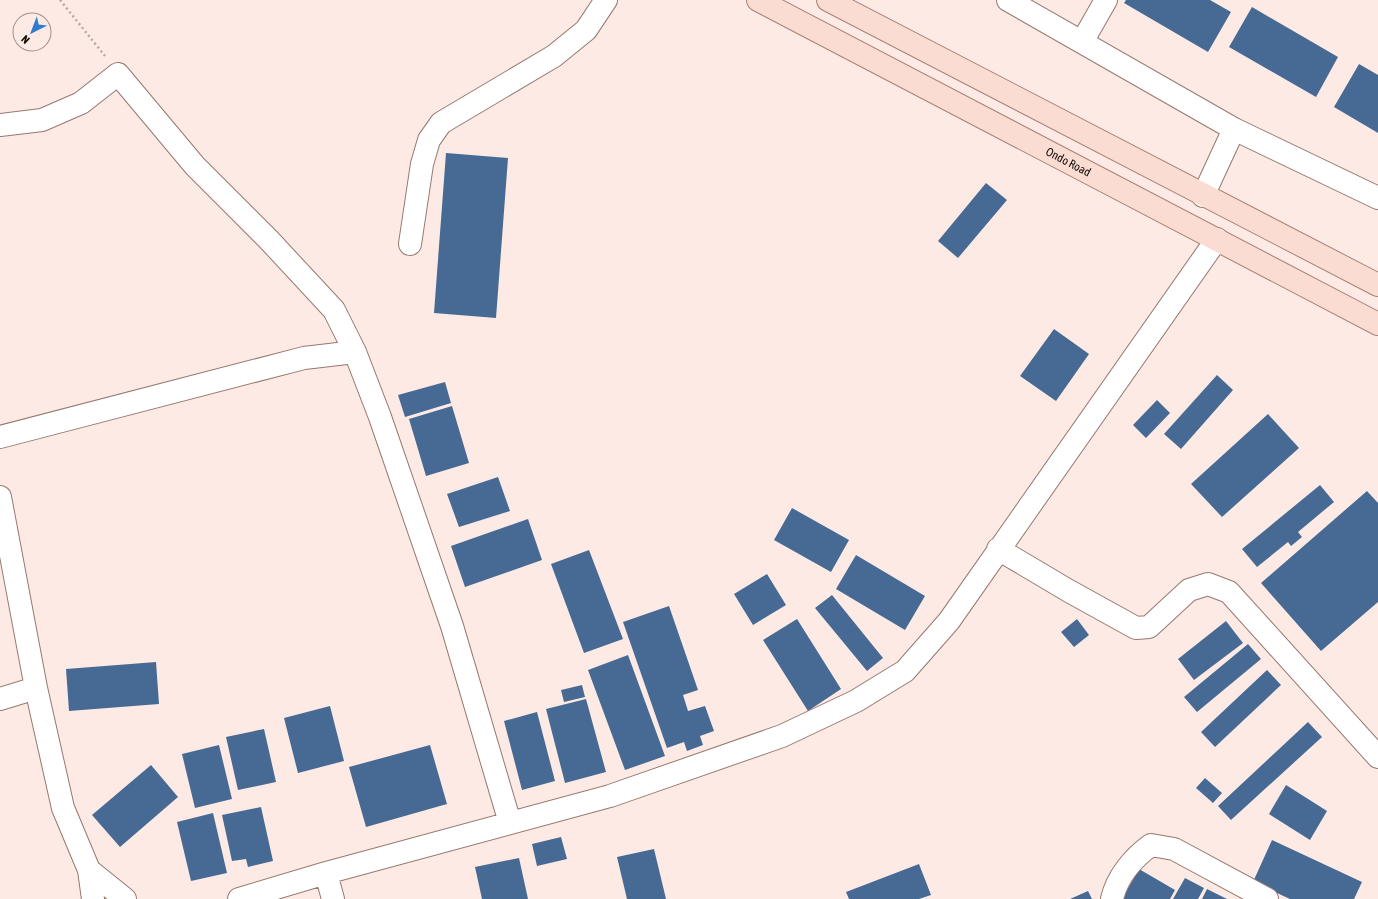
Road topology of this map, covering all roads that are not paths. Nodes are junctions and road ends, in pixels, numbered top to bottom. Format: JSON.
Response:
{"nodes":[{"id":1,"x":606,"y":0,"type":"edge"},
{"id":2,"x":758,"y":0,"type":"edge"},
{"id":3,"x":828,"y":0,"type":"edge"},
{"id":4,"x":1008,"y":0,"type":"edge"},
{"id":5,"x":1106,"y":0,"type":"edge"},
{"id":6,"x":1082,"y":42,"type":"junction"},
{"id":7,"x":0,"y":125,"type":"edge"},
{"id":8,"x":1234,"y":129,"type":"junction"},
{"id":9,"x":1203,"y":196,"type":"junction"},
{"id":10,"x":1378,"y":198,"type":"edge"},
{"id":11,"x":1216,"y":239,"type":"junction"},
{"id":12,"x":410,"y":244,"type":"dead end"},
{"id":13,"x":1378,"y":285,"type":"edge"},
{"id":14,"x":1378,"y":324,"type":"edge"},
{"id":15,"x":355,"y":352,"type":"junction"},
{"id":16,"x":0,"y":437,"type":"edge"},
{"id":17,"x":0,"y":497,"type":"edge"},
{"id":18,"x":998,"y":549,"type":"junction"},
{"id":19,"x":36,"y":688,"type":"junction"},
{"id":20,"x":0,"y":699,"type":"edge"},
{"id":21,"x":1378,"y":757,"type":"edge"},
{"id":22,"x":510,"y":824,"type":"junction"},
{"id":23,"x":89,"y":870,"type":"junction"},
{"id":24,"x":326,"y":873,"type":"junction"},
{"id":25,"x":93,"y":899,"type":"edge"},
{"id":26,"x":124,"y":899,"type":"edge"},
{"id":27,"x":240,"y":899,"type":"edge"},
{"id":28,"x":333,"y":899,"type":"edge"},
{"id":29,"x":1112,"y":899,"type":"edge"},
{"id":30,"x":1267,"y":899,"type":"edge"}],
"edges":[{"from":1,"to":12,"type":"street"},
{"from":2,"to":11,"type":"main road","name":"Ondo Road"},
{"from":3,"to":9,"type":"main road"},
{"from":4,"to":6,"type":"street"},
{"from":5,"to":6,"type":"street"},
{"from":6,"to":8,"type":"street"},
{"from":7,"to":15,"type":"street"},
{"from":8,"to":9,"type":"street"},
{"from":8,"to":10,"type":"street"},
{"from":9,"to":13,"type":"main road"},
{"from":11,"to":14,"type":"main road","name":"Ondo Road"},
{"from":11,"to":18,"type":"street"},
{"from":15,"to":16,"type":"street"},
{"from":15,"to":22,"type":"street"},
{"from":17,"to":19,"type":"street"},
{"from":18,"to":21,"type":"street"},
{"from":18,"to":22,"type":"street"},
{"from":19,"to":20,"type":"street"},
{"from":19,"to":23,"type":"street"},
{"from":22,"to":24,"type":"street"},
{"from":23,"to":25,"type":"street"},
{"from":23,"to":26,"type":"street"},
{"from":24,"to":27,"type":"street"},
{"from":24,"to":28,"type":"street"},
{"from":29,"to":30,"type":"street"}]}
